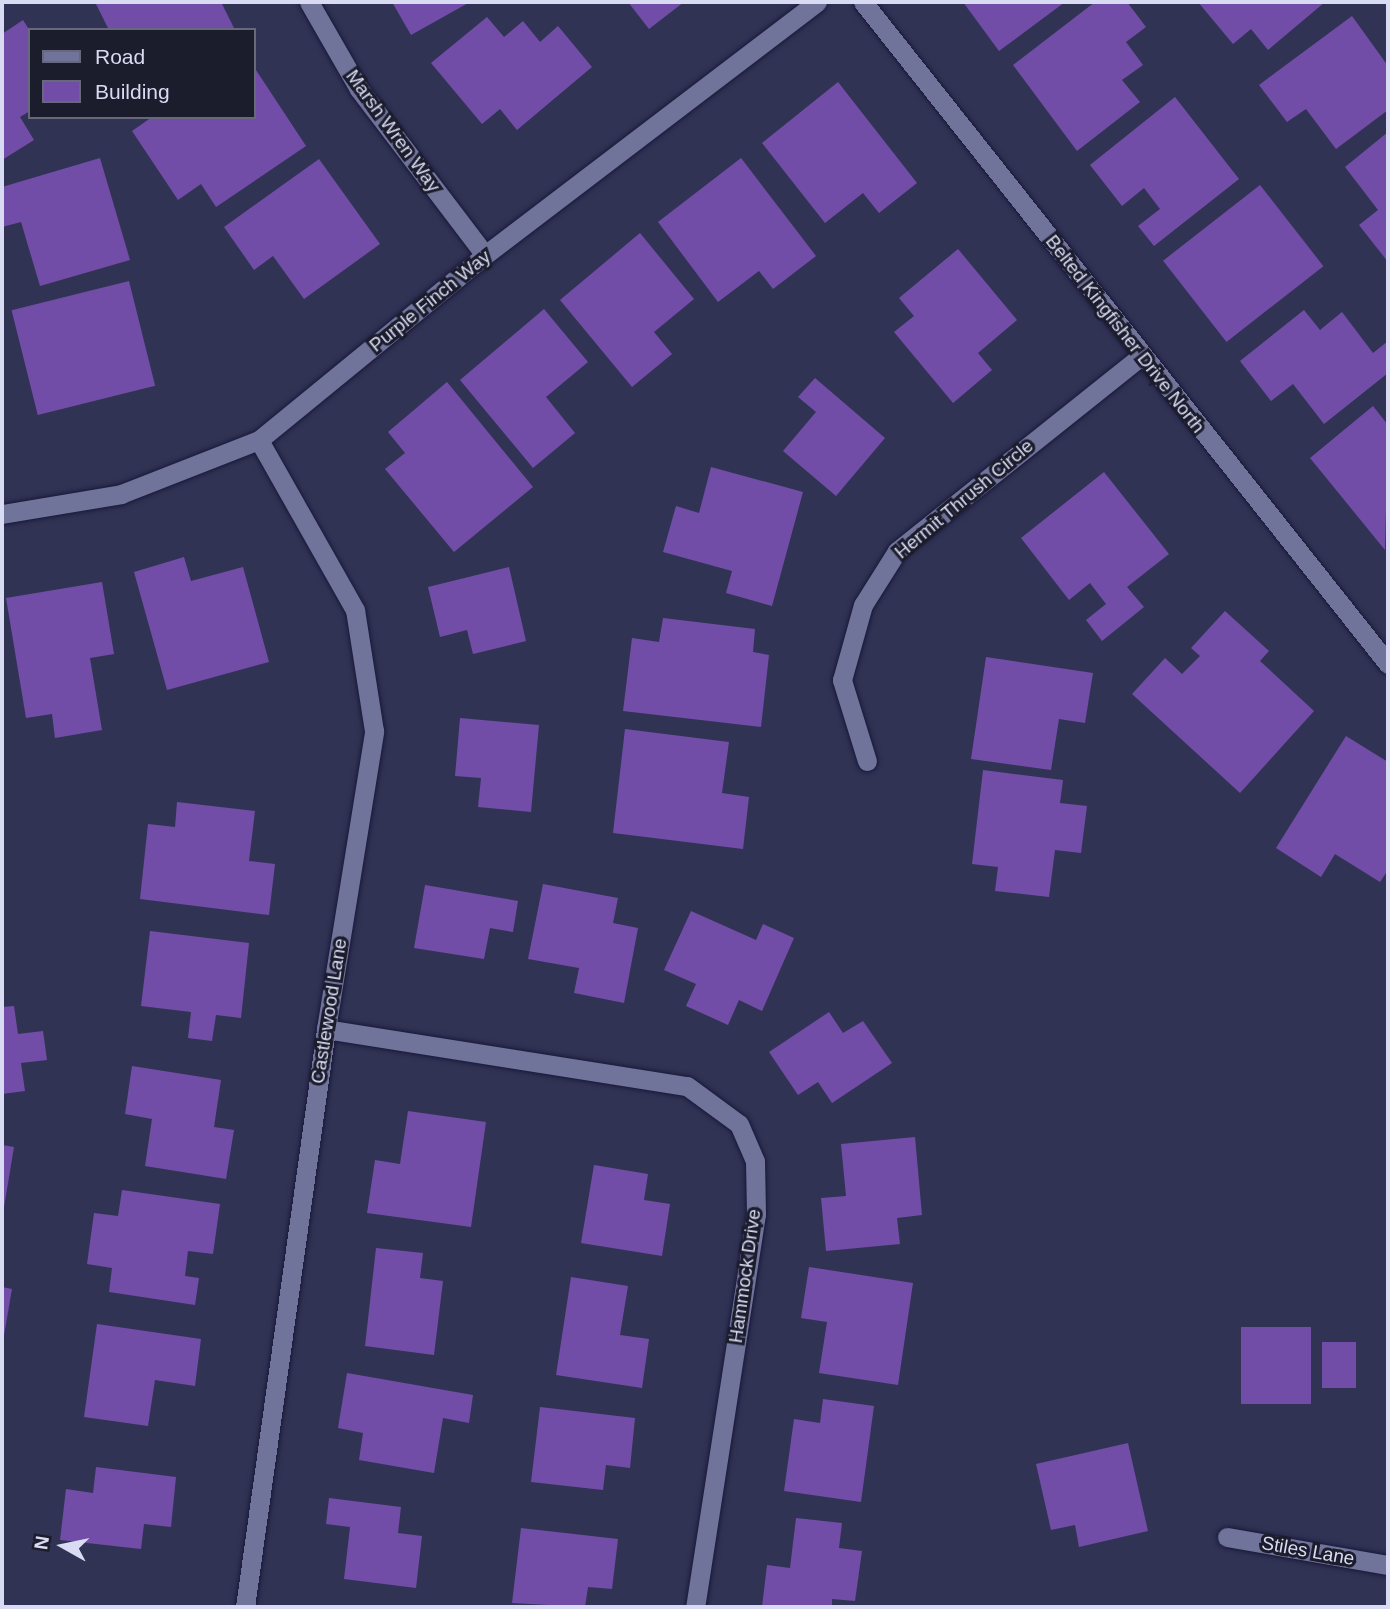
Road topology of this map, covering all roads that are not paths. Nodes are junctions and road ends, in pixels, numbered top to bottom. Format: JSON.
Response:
{"nodes":[{"id":1,"x":309,"y":2,"type":"edge"},
{"id":2,"x":817,"y":2,"type":"edge"},
{"id":3,"x":863,"y":2,"type":"edge"},
{"id":4,"x":485,"y":255,"type":"junction"},
{"id":5,"x":1141,"y":356,"type":"junction"},
{"id":6,"x":259,"y":440,"type":"junction"},
{"id":7,"x":2,"y":514,"type":"edge"},
{"id":8,"x":1388,"y":664,"type":"edge"},
{"id":9,"x":867,"y":761,"type":"dead end"},
{"id":10,"x":326,"y":1029,"type":"junction"},
{"id":11,"x":1227,"y":1537,"type":"dead end"},
{"id":12,"x":1388,"y":1564,"type":"edge"},
{"id":13,"x":245,"y":1607,"type":"edge"},
{"id":14,"x":695,"y":1607,"type":"edge"}],
"edges":[{"from":1,"to":4,"type":"street","name":"Marsh Wren Way"},
{"from":2,"to":4,"type":"street","name":"Purple Finch Way"},
{"from":3,"to":5,"type":"street","name":"Belted Kingfisher Drive North"},
{"from":4,"to":6,"type":"street","name":"Purple Finch Way"},
{"from":5,"to":8,"type":"street","name":"Belted Kingfisher Drive North"},
{"from":5,"to":9,"type":"street","name":"Hermit Thrush Circle"},
{"from":6,"to":7,"type":"street","name":"Purple Finch Way"},
{"from":6,"to":10,"type":"street","name":"Castlewood Lane"},
{"from":10,"to":13,"type":"street","name":"Castlewood Lane"},
{"from":10,"to":14,"type":"street","name":"Hammock Drive"},
{"from":11,"to":12,"type":"street","name":"Stiles Lane"}]}
